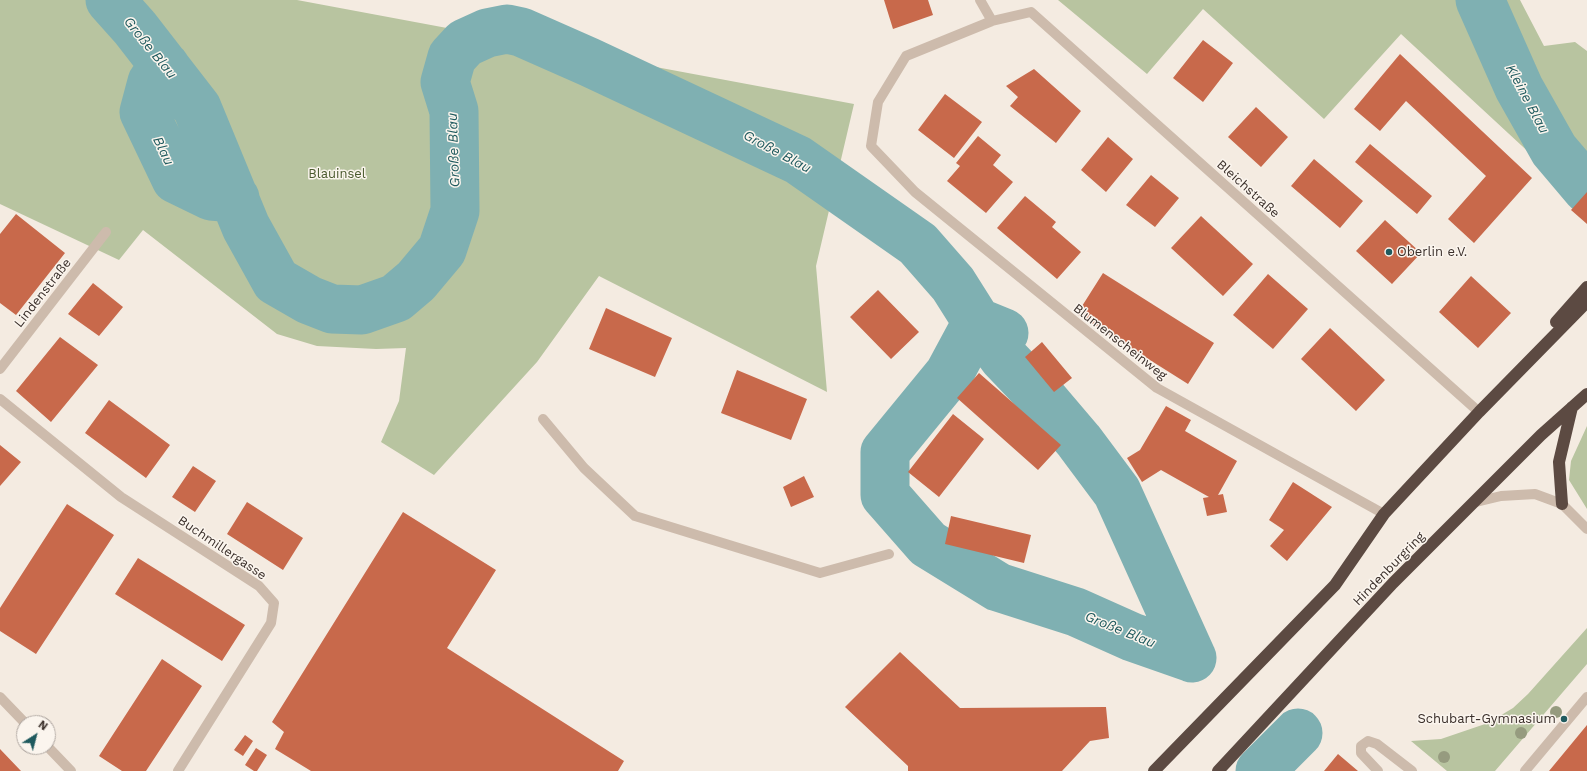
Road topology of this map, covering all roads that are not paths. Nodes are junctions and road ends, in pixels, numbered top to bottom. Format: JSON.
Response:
{"nodes":[{"id":1,"x":980,"y":0,"type":"edge"},
{"id":2,"x":992,"y":21,"type":"junction"},
{"id":3,"x":871,"y":146,"type":"joint"},
{"id":4,"x":106,"y":232,"type":"dead end"},
{"id":5,"x":1587,"y":287,"type":"edge"},
{"id":6,"x":1587,"y":302,"type":"edge"},
{"id":7,"x":0,"y":369,"type":"edge"},
{"id":8,"x":1587,"y":394,"type":"edge"},
{"id":9,"x":0,"y":399,"type":"edge"},
{"id":10,"x":1572,"y":407,"type":"junction"},
{"id":11,"x":1479,"y":412,"type":"junction"},
{"id":12,"x":543,"y":419,"type":"dead end"},
{"id":13,"x":1476,"y":502,"type":"junction"},
{"id":14,"x":1562,"y":504,"type":"junction"},
{"id":15,"x":1384,"y":514,"type":"junction"},
{"id":16,"x":1587,"y":529,"type":"edge"},
{"id":17,"x":889,"y":554,"type":"dead end"},
{"id":18,"x":1587,"y":698,"type":"edge"},
{"id":19,"x":1,"y":701,"type":"edge"},
{"id":20,"x":16,"y":715,"type":"edge"},
{"id":21,"x":56,"y":755,"type":"edge"},
{"id":22,"x":71,"y":771,"type":"edge"},
{"id":23,"x":178,"y":771,"type":"edge"},
{"id":24,"x":1154,"y":771,"type":"edge"},
{"id":25,"x":1218,"y":771,"type":"edge"},
{"id":26,"x":1378,"y":771,"type":"edge"},
{"id":27,"x":1412,"y":771,"type":"edge"},
{"id":28,"x":1525,"y":771,"type":"edge"}],
"edges":[{"from":1,"to":2,"type":"street"},
{"from":2,"to":3,"type":"street","name":"Bleichstraße"},
{"from":2,"to":11,"type":"street","name":"Bleichstraße"},
{"from":3,"to":15,"type":"street","name":"Blumenscheinweg"},
{"from":4,"to":7,"type":"street","name":"Lindenstraße"},
{"from":5,"to":11,"type":"highway"},
{"from":6,"to":11,"type":"highway"},
{"from":8,"to":10,"type":"highway","name":"Hindenburgring"},
{"from":9,"to":23,"type":"street","name":"Buchmillergasse"},
{"from":10,"to":13,"type":"highway","name":"Hindenburgring"},
{"from":10,"to":14,"type":"highway"},
{"from":11,"to":15,"type":"highway"},
{"from":12,"to":17,"type":"street"},
{"from":13,"to":14,"type":"street"},
{"from":13,"to":25,"type":"highway","name":"Hindenburgring"},
{"from":14,"to":16,"type":"street"},
{"from":15,"to":24,"type":"highway"},
{"from":18,"to":28,"type":"street"},
{"from":19,"to":20,"type":"street"},
{"from":21,"to":22,"type":"street"},
{"from":26,"to":27,"type":"street"}]}
